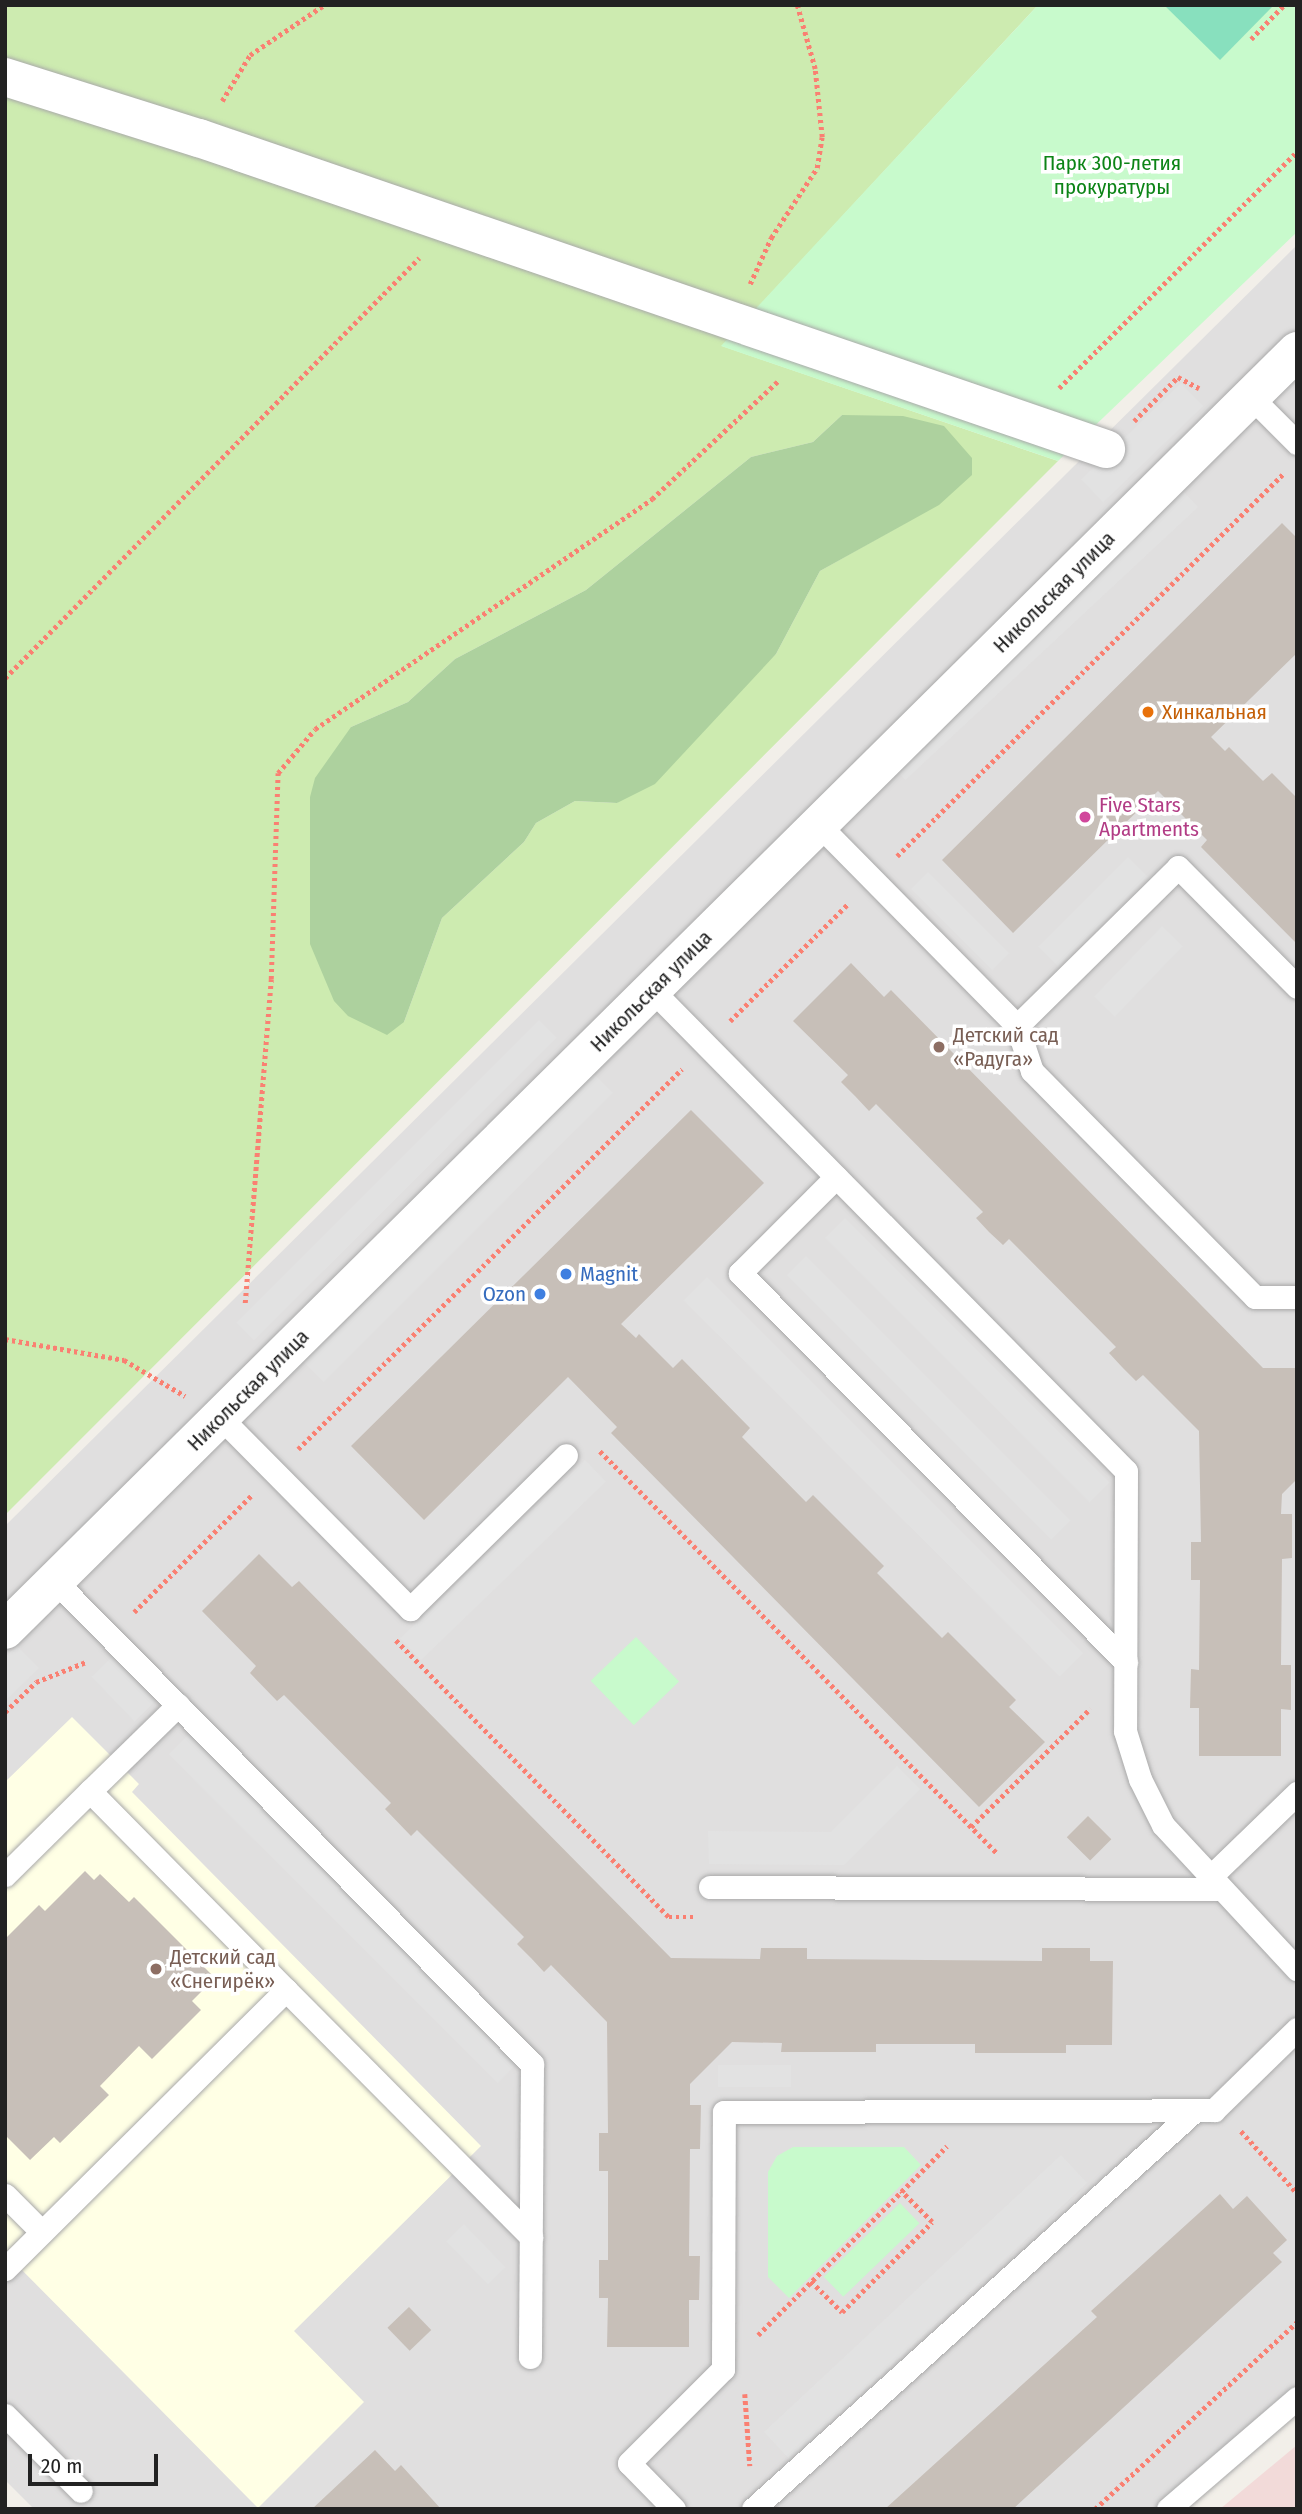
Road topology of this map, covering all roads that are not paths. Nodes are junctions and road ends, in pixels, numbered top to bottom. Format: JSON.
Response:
{"nodes":[{"id":1,"x":5,"y":77,"type":"edge"},
{"id":2,"x":1297,"y":351,"type":"edge"},
{"id":3,"x":1245,"y":402,"type":"junction"},
{"id":4,"x":1297,"y":443,"type":"edge"},
{"id":5,"x":1106,"y":449,"type":"road end"},
{"id":6,"x":819,"y":825,"type":"junction"},
{"id":7,"x":1297,"y":987,"type":"edge"},
{"id":8,"x":652,"y":990,"type":"junction"},
{"id":9,"x":1017,"y":1026,"type":"junction"},
{"id":10,"x":836,"y":1177,"type":"junction"},
{"id":11,"x":1297,"y":1297,"type":"edge"},
{"id":12,"x":221,"y":1418,"type":"junction"},
{"id":13,"x":566,"y":1455,"type":"road end"},
{"id":14,"x":55,"y":1581,"type":"junction"},
{"id":15,"x":5,"y":1630,"type":"edge"},
{"id":16,"x":1126,"y":1668,"type":"junction"},
{"id":17,"x":178,"y":1705,"type":"junction"},
{"id":18,"x":90,"y":1791,"type":"junction"},
{"id":19,"x":1297,"y":1793,"type":"edge"},
{"id":20,"x":5,"y":1875,"type":"edge"},
{"id":21,"x":1214,"y":1884,"type":"junction"},
{"id":22,"x":710,"y":1887,"type":"dead end"},
{"id":23,"x":1297,"y":1969,"type":"edge"},
{"id":24,"x":286,"y":1990,"type":"junction"},
{"id":25,"x":1296,"y":2030,"type":"edge"},
{"id":26,"x":1192,"y":2112,"type":"junction"},
{"id":27,"x":5,"y":2195,"type":"edge"},
{"id":28,"x":42,"y":2232,"type":"junction"},
{"id":29,"x":531,"y":2237,"type":"junction"},
{"id":30,"x":5,"y":2269,"type":"edge"},
{"id":31,"x":530,"y":2357,"type":"dead end"},
{"id":32,"x":1297,"y":2398,"type":"edge"},
{"id":33,"x":5,"y":2415,"type":"edge"},
{"id":34,"x":81,"y":2491,"type":"dead end"},
{"id":35,"x":674,"y":2509,"type":"edge"},
{"id":36,"x":753,"y":2509,"type":"edge"},
{"id":37,"x":1168,"y":2509,"type":"edge"}],
"edges":[{"from":1,"to":5,"type":"street"},
{"from":2,"to":3,"type":"street","name":"Никольская улица"},
{"from":3,"to":4,"type":"lane"},
{"from":3,"to":6,"type":"street","name":"Никольская улица"},
{"from":6,"to":8,"type":"street","name":"Никольская улица"},
{"from":6,"to":9,"type":"lane"},
{"from":7,"to":9,"type":"lane"},
{"from":8,"to":10,"type":"lane"},
{"from":8,"to":12,"type":"street","name":"Никольская улица"},
{"from":9,"to":11,"type":"lane"},
{"from":10,"to":16,"type":"lane"},
{"from":10,"to":16,"type":"lane"},
{"from":12,"to":13,"type":"lane"},
{"from":12,"to":14,"type":"street","name":"Никольская улица"},
{"from":14,"to":15,"type":"street","name":"Никольская улица"},
{"from":14,"to":17,"type":"lane"},
{"from":16,"to":21,"type":"lane"},
{"from":17,"to":18,"type":"lane"},
{"from":17,"to":29,"type":"lane"},
{"from":18,"to":20,"type":"lane"},
{"from":18,"to":24,"type":"lane"},
{"from":19,"to":21,"type":"lane"},
{"from":21,"to":22,"type":"lane"},
{"from":21,"to":23,"type":"lane"},
{"from":24,"to":28,"type":"lane"},
{"from":24,"to":29,"type":"lane"},
{"from":25,"to":26,"type":"lane"},
{"from":26,"to":35,"type":"lane"},
{"from":26,"to":36,"type":"lane"},
{"from":27,"to":28,"type":"lane"},
{"from":28,"to":30,"type":"lane"},
{"from":29,"to":31,"type":"lane"},
{"from":32,"to":37,"type":"lane"},
{"from":33,"to":34,"type":"lane"}]}
